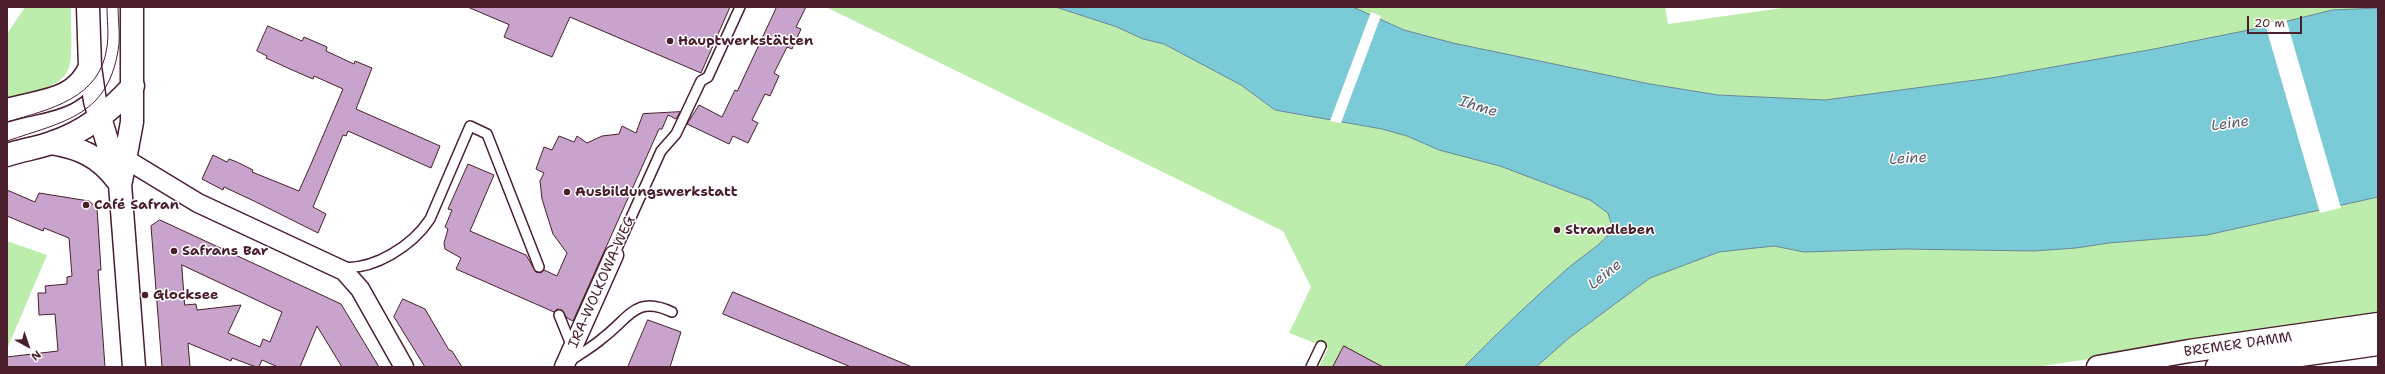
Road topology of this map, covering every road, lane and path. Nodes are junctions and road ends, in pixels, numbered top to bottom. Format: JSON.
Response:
{"nodes":[{"id":1,"x":88,"y":7,"type":"edge"},
{"id":2,"x":132,"y":7,"type":"edge"},
{"id":3,"x":740,"y":7,"type":"edge"},
{"id":4,"x":90,"y":67,"type":"junction"},
{"id":5,"x":133,"y":86,"type":"junction"},
{"id":6,"x":69,"y":93,"type":"junction"},
{"id":7,"x":7,"y":110,"type":"edge"},
{"id":8,"x":101,"y":118,"type":"junction"},
{"id":9,"x":51,"y":143,"type":"junction"},
{"id":10,"x":117,"y":154,"type":"junction"},
{"id":11,"x":7,"y":155,"type":"edge"},
{"id":12,"x":120,"y":184,"type":"junction"},
{"id":13,"x":614,"y":255,"type":"joint"},
{"id":14,"x":336,"y":266,"type":"junction"},
{"id":15,"x":539,"y":267,"type":"dead end"},
{"id":16,"x":672,"y":312,"type":"dead end"},
{"id":17,"x":559,"y":315,"type":"dead end"},
{"id":18,"x":2376,"y":334,"type":"edge"},
{"id":19,"x":2348,"y":339,"type":"junction"},
{"id":20,"x":1321,"y":346,"type":"dead end"},
{"id":21,"x":568,"y":359,"type":"edge"},
{"id":22,"x":134,"y":367,"type":"edge"},
{"id":23,"x":404,"y":367,"type":"edge"},
{"id":24,"x":1311,"y":367,"type":"edge"},
{"id":25,"x":2098,"y":367,"type":"edge"},
{"id":26,"x":2217,"y":367,"type":"edge"}],
"edges":[{"from":1,"to":4,"type":"street"},
{"from":2,"to":5,"type":"street"},
{"from":3,"to":13,"type":"lane","name":"IRA-WOLKOWA-WEG"},
{"from":4,"to":6,"type":"street"},
{"from":4,"to":8,"type":"street"},
{"from":5,"to":8,"type":"street"},
{"from":5,"to":10,"type":"street"},
{"from":6,"to":7,"type":"street"},
{"from":6,"to":8,"type":"street"},
{"from":8,"to":9,"type":"street"},
{"from":8,"to":10,"type":"street"},
{"from":9,"to":11,"type":"street"},
{"from":9,"to":12,"type":"street"},
{"from":10,"to":12,"type":"street"},
{"from":10,"to":14,"type":"street"},
{"from":12,"to":22,"type":"street"},
{"from":13,"to":21,"type":"street","name":"IRA-WOLKOWA-WEG"},
{"from":14,"to":15,"type":"lane"},
{"from":14,"to":23,"type":"street"},
{"from":16,"to":21,"type":"lane"},
{"from":17,"to":21,"type":"lane"},
{"from":18,"to":19,"type":"street","name":"BREMER DAMM"},
{"from":19,"to":25,"type":"street","name":"BREMER DAMM"},
{"from":19,"to":26,"type":"street","name":"BREMER DAMM"},
{"from":20,"to":24,"type":"lane"}]}
